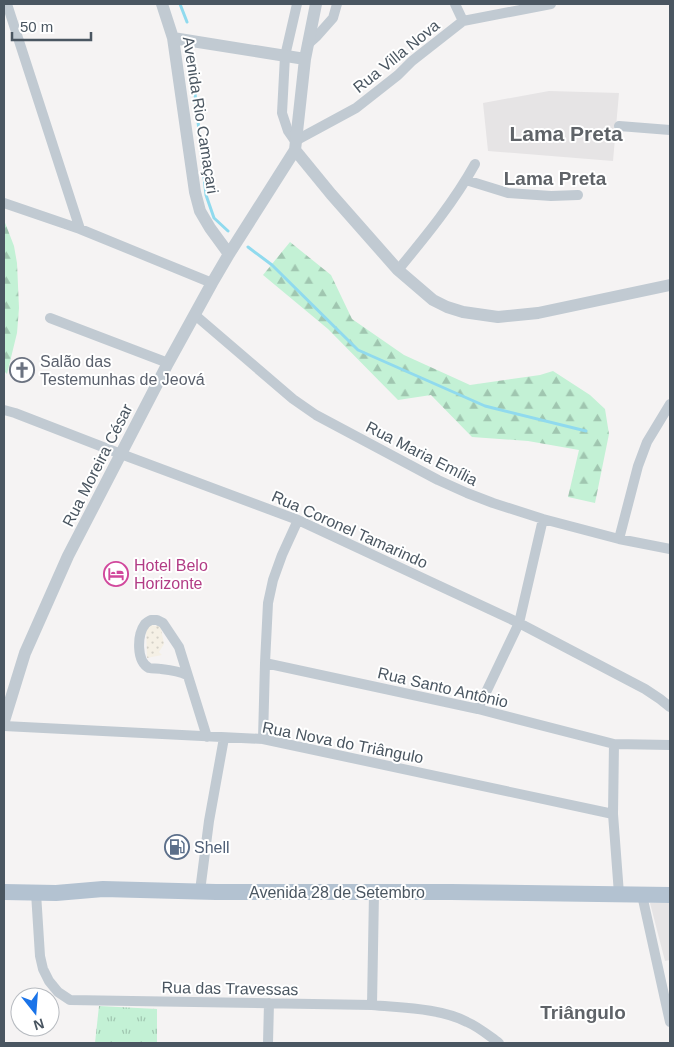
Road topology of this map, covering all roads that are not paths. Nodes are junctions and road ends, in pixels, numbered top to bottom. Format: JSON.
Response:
{"nodes":[{"id":1,"x":7,"y":4,"type":"edge"},
{"id":2,"x":162,"y":4,"type":"edge"},
{"id":3,"x":297,"y":4,"type":"edge"},
{"id":4,"x":316,"y":4,"type":"edge"},
{"id":5,"x":337,"y":4,"type":"edge"},
{"id":6,"x":455,"y":4,"type":"edge"},
{"id":7,"x":551,"y":4,"type":"edge"},
{"id":8,"x":463,"y":21,"type":"junction"},
{"id":9,"x":173,"y":38,"type":"junction"},
{"id":10,"x":307,"y":44,"type":"junction"},
{"id":11,"x":284,"y":56,"type":"junction"},
{"id":12,"x":304,"y":59,"type":"junction"},
{"id":13,"x":619,"y":126,"type":"dead end"},
{"id":14,"x":670,"y":130,"type":"edge"},
{"id":15,"x":295,"y":146,"type":"junction"},
{"id":16,"x":475,"y":164,"type":"dead end"},
{"id":17,"x":466,"y":180,"type":"junction"},
{"id":18,"x":578,"y":195,"type":"dead end"},
{"id":19,"x":4,"y":203,"type":"edge"},
{"id":20,"x":80,"y":229,"type":"junction"},
{"id":21,"x":229,"y":254,"type":"junction"},
{"id":22,"x":398,"y":270,"type":"junction"},
{"id":23,"x":212,"y":283,"type":"junction"},
{"id":24,"x":670,"y":285,"type":"edge"},
{"id":25,"x":195,"y":315,"type":"junction"},
{"id":26,"x":50,"y":318,"type":"dead end"},
{"id":27,"x":168,"y":363,"type":"junction"},
{"id":28,"x":670,"y":404,"type":"edge"},
{"id":29,"x":4,"y":410,"type":"edge"},
{"id":30,"x":122,"y":454,"type":"junction"},
{"id":31,"x":543,"y":519,"type":"junction"},
{"id":32,"x":298,"y":520,"type":"junction"},
{"id":33,"x":619,"y":539,"type":"junction"},
{"id":34,"x":670,"y":549,"type":"edge"},
{"id":35,"x":520,"y":623,"type":"junction"},
{"id":36,"x":265,"y":663,"type":"junction"},
{"id":37,"x":187,"y":675,"type":"junction"},
{"id":38,"x":670,"y":707,"type":"edge"},
{"id":39,"x":478,"y":709,"type":"junction"},
{"id":40,"x":4,"y":721,"type":"edge"},
{"id":41,"x":4,"y":726,"type":"edge"},
{"id":42,"x":207,"y":737,"type":"junction"},
{"id":43,"x":224,"y":738,"type":"junction"},
{"id":44,"x":263,"y":739,"type":"junction"},
{"id":45,"x":614,"y":744,"type":"junction"},
{"id":46,"x":670,"y":745,"type":"edge"},
{"id":47,"x":613,"y":814,"type":"junction"},
{"id":48,"x":200,"y":891,"type":"junction"},
{"id":49,"x":4,"y":892,"type":"edge"},
{"id":50,"x":36,"y":893,"type":"junction"},
{"id":51,"x":374,"y":893,"type":"junction"},
{"id":52,"x":619,"y":894,"type":"junction"},
{"id":53,"x":642,"y":895,"type":"junction"},
{"id":54,"x":670,"y":895,"type":"edge"},
{"id":55,"x":269,"y":1003,"type":"junction"},
{"id":56,"x":372,"y":1005,"type":"junction"},
{"id":57,"x":670,"y":1022,"type":"edge"},
{"id":58,"x":268,"y":1043,"type":"edge"},
{"id":59,"x":499,"y":1043,"type":"edge"}],
"edges":[{"from":1,"to":20,"type":"street"},
{"from":2,"to":9,"type":"street","name":"Avenida Rio Camaçari"},
{"from":3,"to":11,"type":"street"},
{"from":4,"to":10,"type":"street"},
{"from":5,"to":10,"type":"street"},
{"from":6,"to":8,"type":"street"},
{"from":7,"to":8,"type":"street","name":"Rua Villa Nova"},
{"from":8,"to":15,"type":"street","name":"Rua Villa Nova"},
{"from":9,"to":11,"type":"street"},
{"from":9,"to":21,"type":"street","name":"Avenida Rio Camaçari"},
{"from":10,"to":12,"type":"street"},
{"from":11,"to":12,"type":"street"},
{"from":11,"to":15,"type":"street"},
{"from":12,"to":15,"type":"street"},
{"from":13,"to":14,"type":"street"},
{"from":15,"to":21,"type":"street","name":"Rua Moreira César"},
{"from":15,"to":22,"type":"street"},
{"from":16,"to":17,"type":"street"},
{"from":17,"to":18,"type":"street"},
{"from":17,"to":22,"type":"street"},
{"from":19,"to":20,"type":"street"},
{"from":20,"to":23,"type":"street"},
{"from":21,"to":23,"type":"street","name":"Rua Moreira César"},
{"from":22,"to":24,"type":"street"},
{"from":23,"to":25,"type":"street","name":"Rua Moreira César"},
{"from":25,"to":27,"type":"street","name":"Rua Moreira César"},
{"from":25,"to":31,"type":"street","name":"Rua Maria Emília"},
{"from":26,"to":27,"type":"street"},
{"from":27,"to":30,"type":"street","name":"Rua Moreira César"},
{"from":28,"to":33,"type":"street"},
{"from":29,"to":30,"type":"street","name":"Rua Coronel Tamarindo"},
{"from":30,"to":32,"type":"street","name":"Rua Coronel Tamarindo"},
{"from":30,"to":40,"type":"street","name":"Rua Moreira César"},
{"from":31,"to":33,"type":"street","name":"Rua Maria Emília"},
{"from":31,"to":35,"type":"street"},
{"from":32,"to":35,"type":"street","name":"Rua Coronel Tamarindo"},
{"from":32,"to":36,"type":"street"},
{"from":33,"to":34,"type":"street","name":"Rua Maria Emília"},
{"from":35,"to":38,"type":"street","name":"Rua Coronel Tamarindo"},
{"from":35,"to":39,"type":"street"},
{"from":36,"to":39,"type":"street","name":"Rua Santo Antônio"},
{"from":36,"to":44,"type":"street"},
{"from":37,"to":37,"type":"street"},
{"from":37,"to":42,"type":"street"},
{"from":39,"to":45,"type":"street","name":"Rua Santo Antônio"},
{"from":41,"to":42,"type":"street","name":"Rua Nova do Triângulo"},
{"from":42,"to":43,"type":"street","name":"Rua Nova do Triângulo"},
{"from":43,"to":44,"type":"street","name":"Rua Nova do Triângulo"},
{"from":43,"to":48,"type":"street"},
{"from":44,"to":47,"type":"street","name":"Rua Nova do Triângulo"},
{"from":45,"to":46,"type":"street","name":"Rua Santo Antônio"},
{"from":45,"to":47,"type":"street"},
{"from":47,"to":52,"type":"street"},
{"from":48,"to":50,"type":"main road","name":"Avenida 28 de Setembro"},
{"from":48,"to":51,"type":"main road","name":"Avenida 28 de Setembro"},
{"from":49,"to":50,"type":"main road","name":"Avenida 28 de Setembro"},
{"from":50,"to":55,"type":"street","name":"Rua das Travessas"},
{"from":51,"to":52,"type":"main road","name":"Avenida 28 de Setembro"},
{"from":51,"to":56,"type":"street"},
{"from":52,"to":53,"type":"main road","name":"Avenida 28 de Setembro"},
{"from":53,"to":54,"type":"main road","name":"Avenida 28 de Setembro"},
{"from":53,"to":57,"type":"street"},
{"from":55,"to":56,"type":"street","name":"Rua das Travessas"},
{"from":55,"to":58,"type":"street"},
{"from":56,"to":59,"type":"street","name":"Rua das Travessas"}]}
